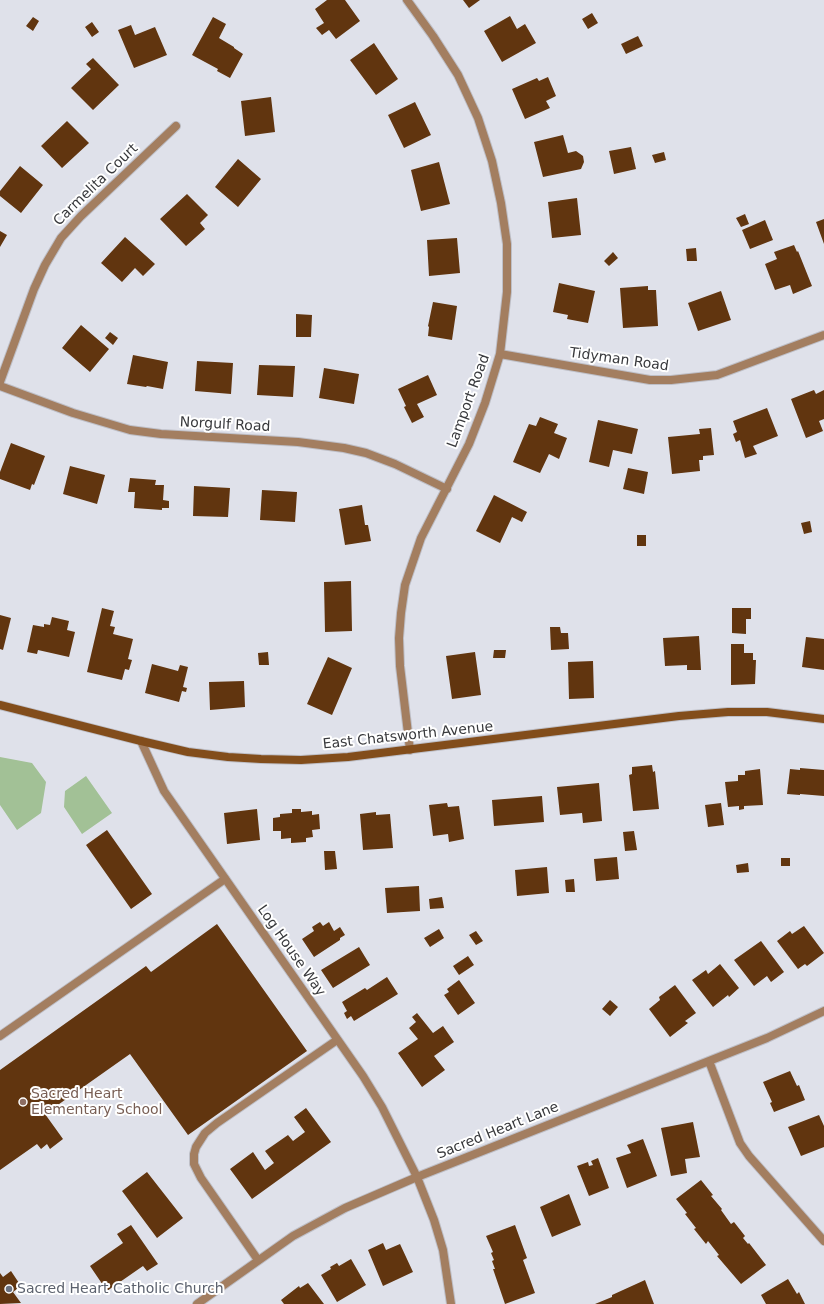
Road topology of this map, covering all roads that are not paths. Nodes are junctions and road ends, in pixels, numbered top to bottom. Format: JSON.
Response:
{"nodes":[{"id":1,"x":407,"y":0,"type":"edge"},
{"id":2,"x":176,"y":126,"type":"dead end"},
{"id":3,"x":824,"y":335,"type":"edge"},
{"id":4,"x":500,"y":354,"type":"junction"},
{"id":5,"x":0,"y":382,"type":"edge"},
{"id":6,"x":0,"y":386,"type":"edge"},
{"id":7,"x":447,"y":489,"type":"junction"},
{"id":8,"x":0,"y":704,"type":"edge"},
{"id":9,"x":824,"y":719,"type":"edge"},
{"id":10,"x":141,"y":741,"type":"junction"},
{"id":11,"x":410,"y":750,"type":"junction"},
{"id":12,"x":225,"y":879,"type":"junction"},
{"id":13,"x":824,"y":1011,"type":"edge"},
{"id":14,"x":0,"y":1036,"type":"edge"},
{"id":15,"x":337,"y":1040,"type":"junction"},
{"id":16,"x":709,"y":1062,"type":"junction"},
{"id":17,"x":417,"y":1177,"type":"junction"},
{"id":18,"x":824,"y":1241,"type":"edge"},
{"id":19,"x":258,"y":1260,"type":"junction"},
{"id":20,"x":197,"y":1304,"type":"edge"},
{"id":21,"x":452,"y":1304,"type":"edge"}],
"edges":[{"from":1,"to":4,"type":"street","name":"Lamport Road"},
{"from":2,"to":5,"type":"street","name":"Carmelita Court"},
{"from":3,"to":4,"type":"street","name":"Tidyman Road"},
{"from":4,"to":7,"type":"street","name":"Lamport Road"},
{"from":6,"to":7,"type":"street","name":"Norgulf Road"},
{"from":7,"to":11,"type":"street","name":"Lamport Road"},
{"from":8,"to":10,"type":"street","name":"East Chatsworth Avenue"},
{"from":9,"to":11,"type":"street","name":"East Chatsworth Avenue"},
{"from":10,"to":11,"type":"street","name":"East Chatsworth Avenue"},
{"from":10,"to":12,"type":"street","name":"Log House Way"},
{"from":12,"to":14,"type":"street"},
{"from":12,"to":15,"type":"street","name":"Log House Way"},
{"from":13,"to":16,"type":"street","name":"Sacred Heart Lane"},
{"from":15,"to":17,"type":"street","name":"Log House Way"},
{"from":15,"to":19,"type":"street"},
{"from":16,"to":17,"type":"street","name":"Sacred Heart Lane"},
{"from":16,"to":18,"type":"street"},
{"from":17,"to":19,"type":"street","name":"Sacred Heart Lane"},
{"from":17,"to":21,"type":"street","name":"Log House Way"},
{"from":19,"to":20,"type":"street","name":"Sacred Heart Lane"}]}
